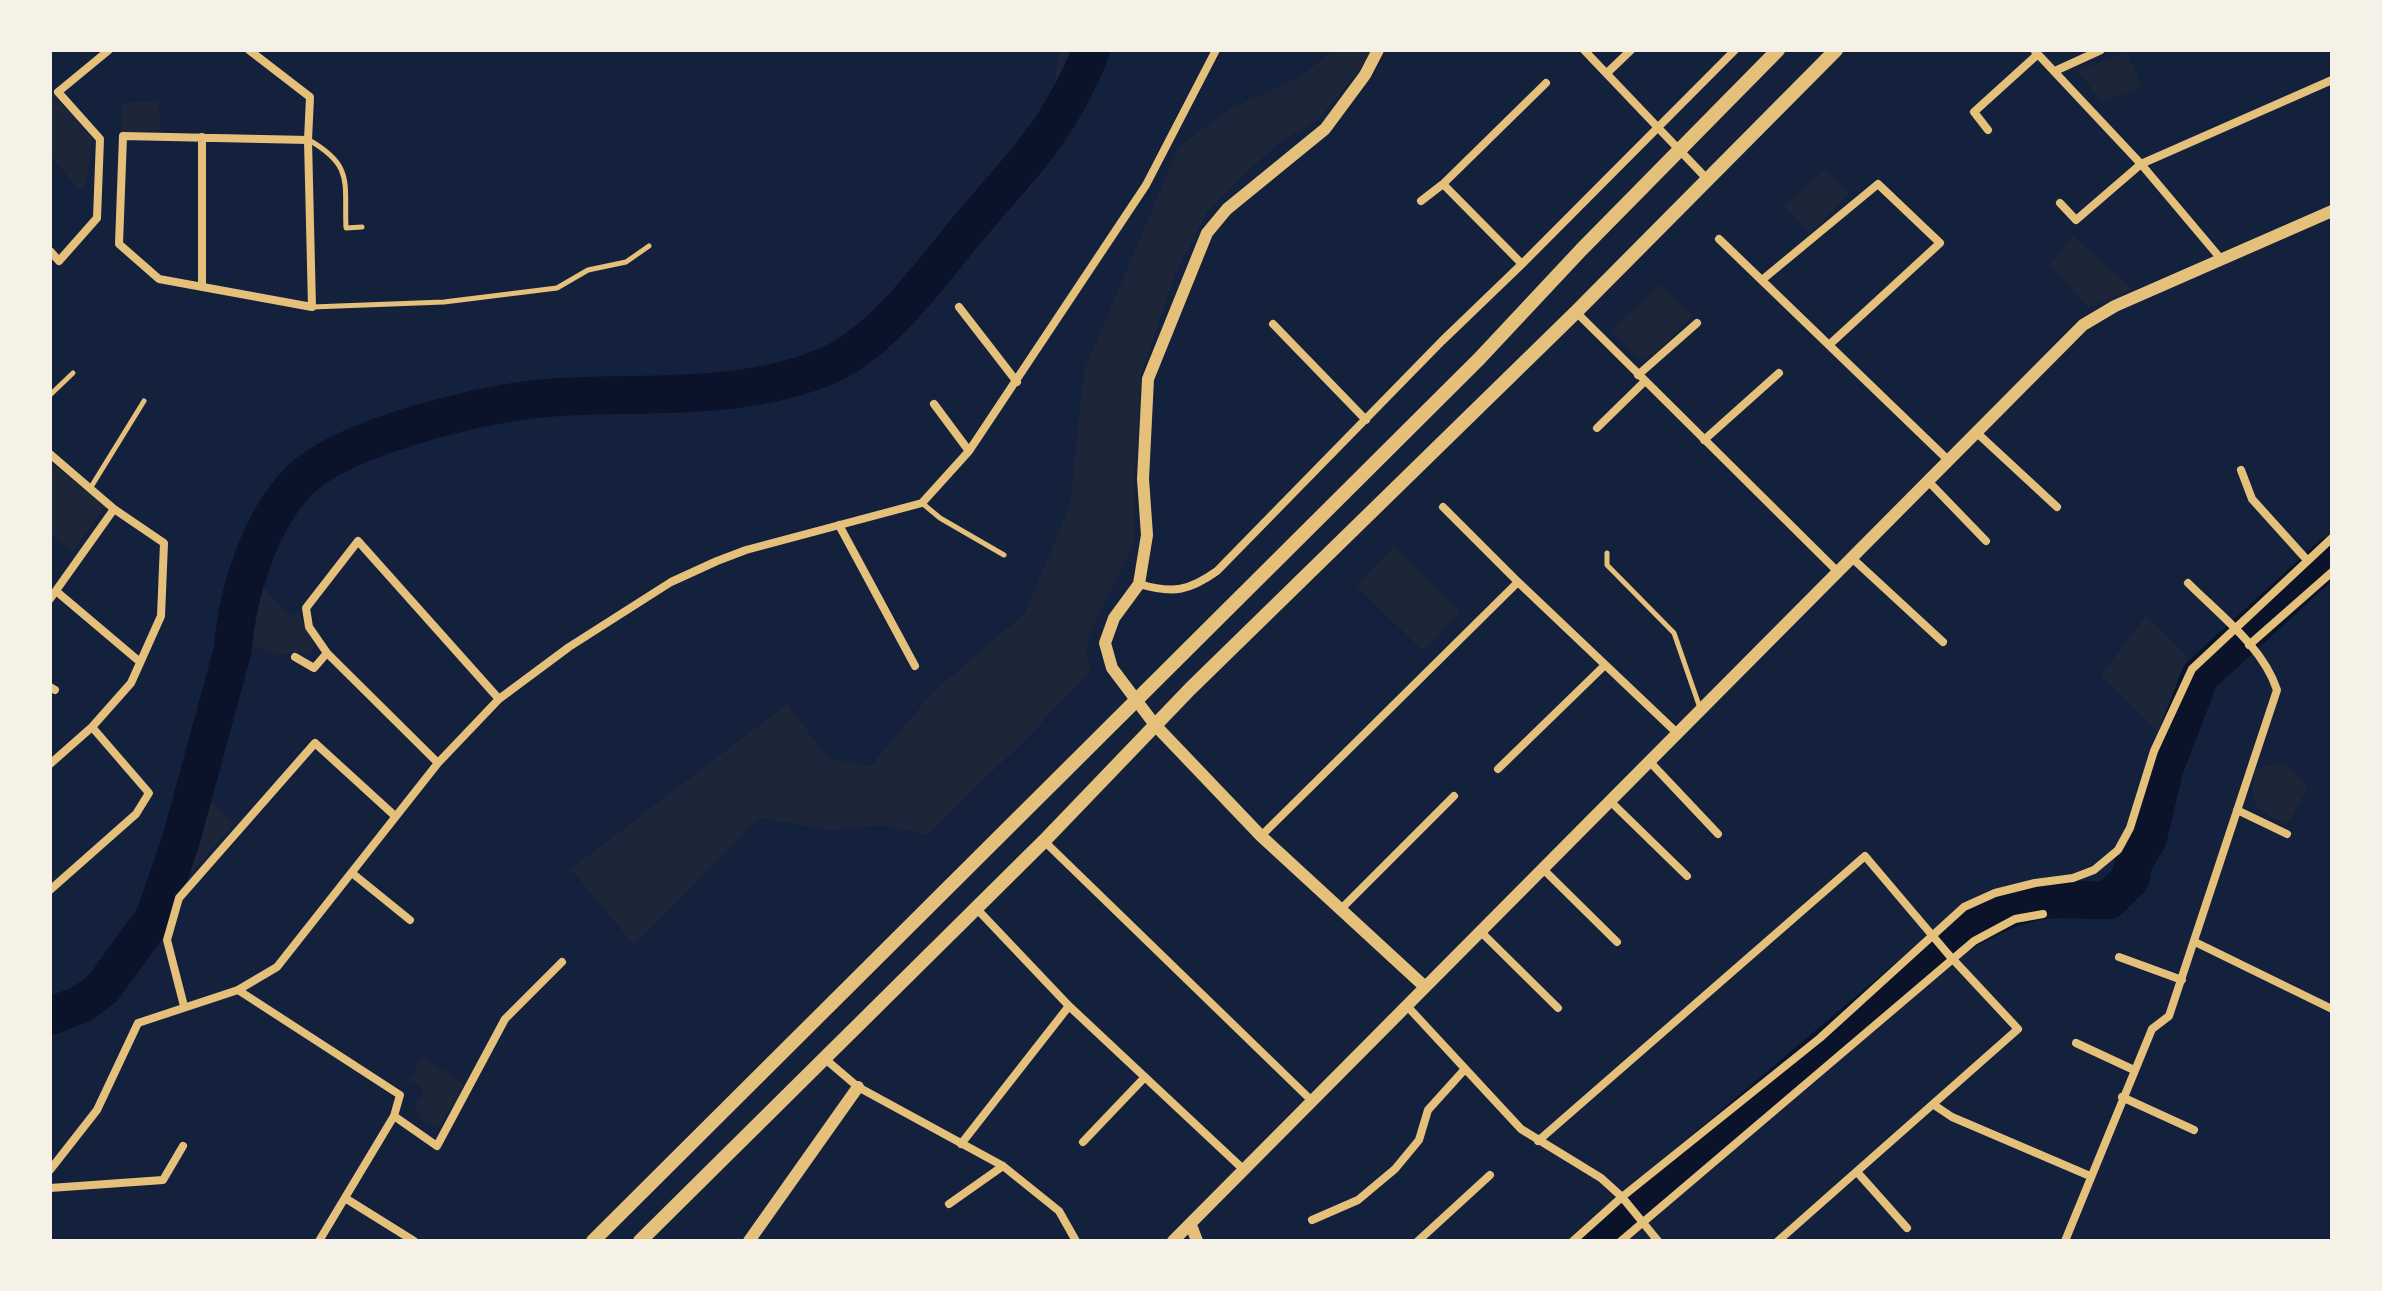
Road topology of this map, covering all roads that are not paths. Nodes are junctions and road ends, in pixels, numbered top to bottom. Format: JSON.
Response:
{"nodes":[{"id":1,"x":109,"y":50,"type":"edge"},
{"id":2,"x":249,"y":50,"type":"edge"},
{"id":3,"x":1216,"y":50,"type":"edge"},
{"id":4,"x":1378,"y":50,"type":"edge"},
{"id":5,"x":1584,"y":50,"type":"edge"},
{"id":6,"x":1631,"y":50,"type":"edge"},
{"id":7,"x":1735,"y":50,"type":"edge"},
{"id":8,"x":1778,"y":50,"type":"edge"},
{"id":9,"x":1836,"y":50,"type":"edge"},
{"id":10,"x":2101,"y":50,"type":"edge"},
{"id":11,"x":2036,"y":52,"type":"edge"},
{"id":12,"x":2055,"y":71,"type":"junction"},
{"id":13,"x":1607,"y":73,"type":"junction"},
{"id":14,"x":2332,"y":80,"type":"edge"},
{"id":15,"x":1546,"y":83,"type":"dead end"},
{"id":16,"x":1659,"y":127,"type":"junction"},
{"id":17,"x":1988,"y":130,"type":"dead end"},
{"id":18,"x":202,"y":137,"type":"junction"},
{"id":19,"x":308,"y":140,"type":"junction"},
{"id":20,"x":1680,"y":150,"type":"junction"},
{"id":21,"x":2141,"y":164,"type":"junction"},
{"id":22,"x":1708,"y":180,"type":"junction"},
{"id":23,"x":1443,"y":184,"type":"junction"},
{"id":24,"x":1421,"y":201,"type":"dead end"},
{"id":25,"x":2060,"y":203,"type":"dead end"},
{"id":26,"x":2332,"y":211,"type":"edge"},
{"id":27,"x":362,"y":227,"type":"dead end"},
{"id":28,"x":1719,"y":239,"type":"dead end"},
{"id":29,"x":649,"y":246,"type":"dead end"},
{"id":30,"x":50,"y":251,"type":"edge"},
{"id":31,"x":2221,"y":259,"type":"junction"},
{"id":32,"x":1522,"y":264,"type":"junction"},
{"id":33,"x":1762,"y":280,"type":"junction"},
{"id":34,"x":202,"y":287,"type":"junction"},
{"id":35,"x":312,"y":307,"type":"junction"},
{"id":36,"x":959,"y":307,"type":"dead end"},
{"id":37,"x":1576,"y":312,"type":"junction"},
{"id":38,"x":1697,"y":323,"type":"dead end"},
{"id":39,"x":1273,"y":324,"type":"dead end"},
{"id":40,"x":1829,"y":345,"type":"junction"},
{"id":41,"x":73,"y":373,"type":"dead end"},
{"id":42,"x":1779,"y":373,"type":"dead end"},
{"id":43,"x":1641,"y":379,"type":"junction"},
{"id":44,"x":1017,"y":382,"type":"junction"},
{"id":45,"x":50,"y":395,"type":"edge"},
{"id":46,"x":144,"y":401,"type":"dead end"},
{"id":47,"x":934,"y":404,"type":"dead end"},
{"id":48,"x":1366,"y":420,"type":"junction"},
{"id":49,"x":1597,"y":428,"type":"dead end"},
{"id":50,"x":1976,"y":432,"type":"junction"},
{"id":51,"x":1704,"y":440,"type":"junction"},
{"id":52,"x":969,"y":451,"type":"junction"},
{"id":53,"x":50,"y":454,"type":"edge"},
{"id":54,"x":1948,"y":460,"type":"junction"},
{"id":55,"x":2241,"y":470,"type":"dead end"},
{"id":56,"x":1928,"y":481,"type":"junction"},
{"id":57,"x":91,"y":487,"type":"junction"},
{"id":58,"x":922,"y":503,"type":"junction"},
{"id":59,"x":1443,"y":507,"type":"dead end"},
{"id":60,"x":2057,"y":507,"type":"dead end"},
{"id":61,"x":114,"y":509,"type":"junction"},
{"id":62,"x":839,"y":525,"type":"junction"},
{"id":63,"x":2332,"y":538,"type":"edge"},
{"id":64,"x":1986,"y":541,"type":"dead end"},
{"id":65,"x":1607,"y":553,"type":"dead end"},
{"id":66,"x":1004,"y":555,"type":"dead end"},
{"id":67,"x":1852,"y":558,"type":"junction"},
{"id":68,"x":2307,"y":560,"type":"junction"},
{"id":69,"x":1837,"y":571,"type":"junction"},
{"id":70,"x":2332,"y":572,"type":"edge"},
{"id":71,"x":1518,"y":582,"type":"junction"},
{"id":72,"x":2188,"y":583,"type":"dead end"},
{"id":73,"x":1139,"y":584,"type":"junction"},
{"id":74,"x":53,"y":595,"type":"edge"},
{"id":75,"x":2242,"y":637,"type":"junction"},
{"id":76,"x":1943,"y":642,"type":"dead end"},
{"id":77,"x":327,"y":653,"type":"junction"},
{"id":78,"x":295,"y":657,"type":"dead end"},
{"id":79,"x":140,"y":662,"type":"junction"},
{"id":80,"x":915,"y":666,"type":"dead end"},
{"id":81,"x":1604,"y":666,"type":"junction"},
{"id":82,"x":499,"y":699,"type":"junction"},
{"id":83,"x":1136,"y":703,"type":"junction"},
{"id":84,"x":1700,"y":709,"type":"junction"},
{"id":85,"x":1155,"y":725,"type":"junction"},
{"id":86,"x":92,"y":727,"type":"junction"},
{"id":87,"x":1677,"y":733,"type":"junction"},
{"id":88,"x":1650,"y":762,"type":"junction"},
{"id":89,"x":438,"y":763,"type":"junction"},
{"id":90,"x":50,"y":764,"type":"edge"},
{"id":91,"x":1498,"y":769,"type":"dead end"},
{"id":92,"x":1454,"y":796,"type":"dead end"},
{"id":93,"x":1610,"y":801,"type":"junction"},
{"id":94,"x":2237,"y":810,"type":"junction"},
{"id":95,"x":395,"y":816,"type":"junction"},
{"id":96,"x":1718,"y":834,"type":"dead end"},
{"id":97,"x":2287,"y":834,"type":"dead end"},
{"id":98,"x":1261,"y":836,"type":"junction"},
{"id":99,"x":1044,"y":841,"type":"junction"},
{"id":100,"x":1543,"y":869,"type":"junction"},
{"id":101,"x":352,"y":873,"type":"junction"},
{"id":102,"x":1687,"y":876,"type":"dead end"},
{"id":103,"x":50,"y":890,"type":"edge"},
{"id":104,"x":976,"y":908,"type":"junction"},
{"id":105,"x":1342,"y":908,"type":"junction"},
{"id":106,"x":2043,"y":914,"type":"dead end"},
{"id":107,"x":410,"y":920,"type":"dead end"},
{"id":108,"x":1480,"y":931,"type":"junction"},
{"id":109,"x":1936,"y":939,"type":"junction"},
{"id":110,"x":1617,"y":942,"type":"dead end"},
{"id":111,"x":2195,"y":942,"type":"junction"},
{"id":112,"x":1951,"y":956,"type":"junction"},
{"id":113,"x":2119,"y":957,"type":"dead end"},
{"id":114,"x":562,"y":962,"type":"dead end"},
{"id":115,"x":2182,"y":980,"type":"junction"},
{"id":116,"x":1424,"y":986,"type":"junction"},
{"id":117,"x":238,"y":990,"type":"junction"},
{"id":118,"x":184,"y":1006,"type":"junction"},
{"id":119,"x":1069,"y":1006,"type":"junction"},
{"id":120,"x":1407,"y":1006,"type":"junction"},
{"id":121,"x":1558,"y":1008,"type":"dead end"},
{"id":122,"x":2332,"y":1009,"type":"edge"},
{"id":123,"x":2076,"y":1043,"type":"dead end"},
{"id":124,"x":824,"y":1057,"type":"junction"},
{"id":125,"x":1465,"y":1069,"type":"junction"},
{"id":126,"x":2134,"y":1070,"type":"junction"},
{"id":127,"x":1145,"y":1077,"type":"junction"},
{"id":128,"x":858,"y":1087,"type":"junction"},
{"id":129,"x":2122,"y":1097,"type":"junction"},
{"id":130,"x":1312,"y":1101,"type":"junction"},
{"id":131,"x":1934,"y":1105,"type":"junction"},
{"id":132,"x":394,"y":1116,"type":"junction"},
{"id":133,"x":2194,"y":1130,"type":"dead end"},
{"id":134,"x":1538,"y":1141,"type":"junction"},
{"id":135,"x":1083,"y":1142,"type":"dead end"},
{"id":136,"x":961,"y":1144,"type":"junction"},
{"id":137,"x":183,"y":1146,"type":"dead end"},
{"id":138,"x":1003,"y":1166,"type":"junction"},
{"id":139,"x":1243,"y":1169,"type":"junction"},
{"id":140,"x":50,"y":1170,"type":"edge"},
{"id":141,"x":1858,"y":1173,"type":"junction"},
{"id":142,"x":1490,"y":1175,"type":"dead end"},
{"id":143,"x":2090,"y":1176,"type":"junction"},
{"id":144,"x":50,"y":1188,"type":"edge"},
{"id":145,"x":345,"y":1198,"type":"junction"},
{"id":146,"x":1624,"y":1200,"type":"junction"},
{"id":147,"x":949,"y":1204,"type":"dead end"},
{"id":148,"x":1640,"y":1218,"type":"junction"},
{"id":149,"x":1312,"y":1220,"type":"dead end"},
{"id":150,"x":1191,"y":1225,"type":"junction"},
{"id":151,"x":1907,"y":1228,"type":"dead end"},
{"id":152,"x":1783,"y":1239,"type":"edge"},
{"id":153,"x":319,"y":1241,"type":"edge"},
{"id":154,"x":414,"y":1241,"type":"edge"},
{"id":155,"x":593,"y":1241,"type":"edge"},
{"id":156,"x":640,"y":1241,"type":"edge"},
{"id":157,"x":749,"y":1241,"type":"edge"},
{"id":158,"x":1076,"y":1241,"type":"edge"},
{"id":159,"x":1173,"y":1241,"type":"edge"},
{"id":160,"x":1197,"y":1241,"type":"edge"},
{"id":161,"x":1418,"y":1241,"type":"edge"},
{"id":162,"x":1573,"y":1241,"type":"edge"},
{"id":163,"x":1621,"y":1241,"type":"edge"},
{"id":164,"x":1658,"y":1241,"type":"edge"},
{"id":165,"x":2065,"y":1241,"type":"edge"}],
"edges":[{"from":1,"to":30,"type":"street"},
{"from":2,"to":19,"type":"street"},
{"from":3,"to":44,"type":"street"},
{"from":4,"to":73,"type":"street"},
{"from":5,"to":13,"type":"street"},
{"from":6,"to":13,"type":"street"},
{"from":7,"to":16,"type":"street"},
{"from":8,"to":20,"type":"main road"},
{"from":9,"to":22,"type":"main road"},
{"from":10,"to":12,"type":"street"},
{"from":11,"to":12,"type":"street"},
{"from":11,"to":17,"type":"street"},
{"from":12,"to":21,"type":"street"},
{"from":13,"to":16,"type":"street"},
{"from":14,"to":21,"type":"street"},
{"from":15,"to":23,"type":"street"},
{"from":16,"to":20,"type":"street"},
{"from":16,"to":32,"type":"street"},
{"from":18,"to":19,"type":"street"},
{"from":18,"to":34,"type":"street"},
{"from":18,"to":34,"type":"street"},
{"from":19,"to":27,"type":"lane"},
{"from":19,"to":35,"type":"street"},
{"from":20,"to":22,"type":"street"},
{"from":20,"to":83,"type":"main road"},
{"from":21,"to":25,"type":"street"},
{"from":21,"to":31,"type":"street"},
{"from":22,"to":37,"type":"main road"},
{"from":23,"to":24,"type":"street"},
{"from":23,"to":32,"type":"street"},
{"from":26,"to":31,"type":"street"},
{"from":28,"to":33,"type":"street"},
{"from":29,"to":35,"type":"lane"},
{"from":31,"to":50,"type":"street"},
{"from":32,"to":48,"type":"street"},
{"from":33,"to":40,"type":"street"},
{"from":33,"to":40,"type":"street"},
{"from":34,"to":35,"type":"street"},
{"from":36,"to":44,"type":"street"},
{"from":37,"to":43,"type":"street"},
{"from":37,"to":85,"type":"main road"},
{"from":38,"to":43,"type":"street"},
{"from":39,"to":48,"type":"street"},
{"from":40,"to":54,"type":"street"},
{"from":41,"to":45,"type":"lane"},
{"from":42,"to":51,"type":"street"},
{"from":43,"to":49,"type":"street"},
{"from":43,"to":51,"type":"street"},
{"from":44,"to":52,"type":"street"},
{"from":46,"to":57,"type":"lane"},
{"from":47,"to":52,"type":"street"},
{"from":48,"to":73,"type":"street"},
{"from":50,"to":54,"type":"street"},
{"from":50,"to":60,"type":"street"},
{"from":51,"to":69,"type":"street"},
{"from":52,"to":58,"type":"street"},
{"from":53,"to":57,"type":"street"},
{"from":54,"to":56,"type":"street"},
{"from":55,"to":68,"type":"street"},
{"from":56,"to":64,"type":"street"},
{"from":56,"to":67,"type":"street"},
{"from":57,"to":61,"type":"street"},
{"from":58,"to":62,"type":"street"},
{"from":58,"to":66,"type":"lane"},
{"from":59,"to":71,"type":"street"},
{"from":61,"to":74,"type":"street"},
{"from":61,"to":79,"type":"street"},
{"from":62,"to":80,"type":"street"},
{"from":62,"to":82,"type":"street"},
{"from":63,"to":68,"type":"street"},
{"from":65,"to":84,"type":"lane"},
{"from":67,"to":69,"type":"street"},
{"from":67,"to":76,"type":"street"},
{"from":68,"to":75,"type":"street"},
{"from":69,"to":84,"type":"street"},
{"from":70,"to":75,"type":"street"},
{"from":71,"to":81,"type":"street"},
{"from":71,"to":98,"type":"street"},
{"from":72,"to":75,"type":"street"},
{"from":73,"to":83,"type":"street"},
{"from":74,"to":79,"type":"street"},
{"from":75,"to":94,"type":"street"},
{"from":75,"to":109,"type":"street"},
{"from":77,"to":78,"type":"street"},
{"from":77,"to":82,"type":"street"},
{"from":77,"to":89,"type":"street"},
{"from":79,"to":86,"type":"street"},
{"from":81,"to":87,"type":"street"},
{"from":81,"to":91,"type":"street"},
{"from":82,"to":89,"type":"street"},
{"from":83,"to":85,"type":"street"},
{"from":83,"to":155,"type":"main road"},
{"from":84,"to":87,"type":"street"},
{"from":85,"to":98,"type":"street"},
{"from":85,"to":99,"type":"main road"},
{"from":86,"to":90,"type":"street"},
{"from":86,"to":103,"type":"street"},
{"from":87,"to":88,"type":"street"},
{"from":88,"to":93,"type":"street"},
{"from":88,"to":96,"type":"street"},
{"from":89,"to":95,"type":"street"},
{"from":92,"to":105,"type":"street"},
{"from":93,"to":100,"type":"street"},
{"from":93,"to":102,"type":"street"},
{"from":94,"to":97,"type":"street"},
{"from":94,"to":111,"type":"street"},
{"from":95,"to":101,"type":"street"},
{"from":95,"to":118,"type":"street"},
{"from":98,"to":105,"type":"street"},
{"from":99,"to":104,"type":"main road"},
{"from":99,"to":130,"type":"street"},
{"from":100,"to":108,"type":"street"},
{"from":100,"to":110,"type":"street"},
{"from":101,"to":107,"type":"street"},
{"from":101,"to":117,"type":"street"},
{"from":104,"to":119,"type":"street"},
{"from":104,"to":124,"type":"main road"},
{"from":105,"to":116,"type":"street"},
{"from":106,"to":112,"type":"street"},
{"from":108,"to":116,"type":"street"},
{"from":108,"to":121,"type":"street"},
{"from":109,"to":112,"type":"street"},
{"from":109,"to":134,"type":"street"},
{"from":109,"to":146,"type":"street"},
{"from":111,"to":115,"type":"street"},
{"from":111,"to":122,"type":"street"},
{"from":112,"to":131,"type":"street"},
{"from":112,"to":148,"type":"street"},
{"from":113,"to":115,"type":"street"},
{"from":114,"to":132,"type":"street"},
{"from":115,"to":126,"type":"street"},
{"from":116,"to":120,"type":"street"},
{"from":117,"to":118,"type":"street"},
{"from":117,"to":132,"type":"street"},
{"from":118,"to":140,"type":"street"},
{"from":119,"to":127,"type":"street"},
{"from":119,"to":136,"type":"street"},
{"from":120,"to":125,"type":"street"},
{"from":120,"to":130,"type":"street"},
{"from":123,"to":126,"type":"street"},
{"from":124,"to":128,"type":"street"},
{"from":124,"to":156,"type":"main road"},
{"from":125,"to":134,"type":"street"},
{"from":125,"to":149,"type":"street"},
{"from":126,"to":129,"type":"street"},
{"from":127,"to":135,"type":"street"},
{"from":127,"to":139,"type":"street"},
{"from":128,"to":136,"type":"street"},
{"from":128,"to":157,"type":"street"},
{"from":129,"to":133,"type":"street"},
{"from":129,"to":143,"type":"street"},
{"from":130,"to":139,"type":"street"},
{"from":131,"to":141,"type":"street"},
{"from":131,"to":143,"type":"street"},
{"from":132,"to":145,"type":"street"},
{"from":134,"to":146,"type":"street"},
{"from":136,"to":138,"type":"street"},
{"from":137,"to":144,"type":"street"},
{"from":138,"to":147,"type":"street"},
{"from":138,"to":158,"type":"street"},
{"from":139,"to":150,"type":"street"},
{"from":141,"to":151,"type":"street"},
{"from":141,"to":152,"type":"street"},
{"from":142,"to":161,"type":"street"},
{"from":143,"to":165,"type":"street"},
{"from":145,"to":153,"type":"street"},
{"from":145,"to":154,"type":"street"},
{"from":146,"to":148,"type":"street"},
{"from":146,"to":162,"type":"street"},
{"from":148,"to":163,"type":"street"},
{"from":148,"to":164,"type":"street"},
{"from":150,"to":159,"type":"street"},
{"from":150,"to":160,"type":"street"}]}
